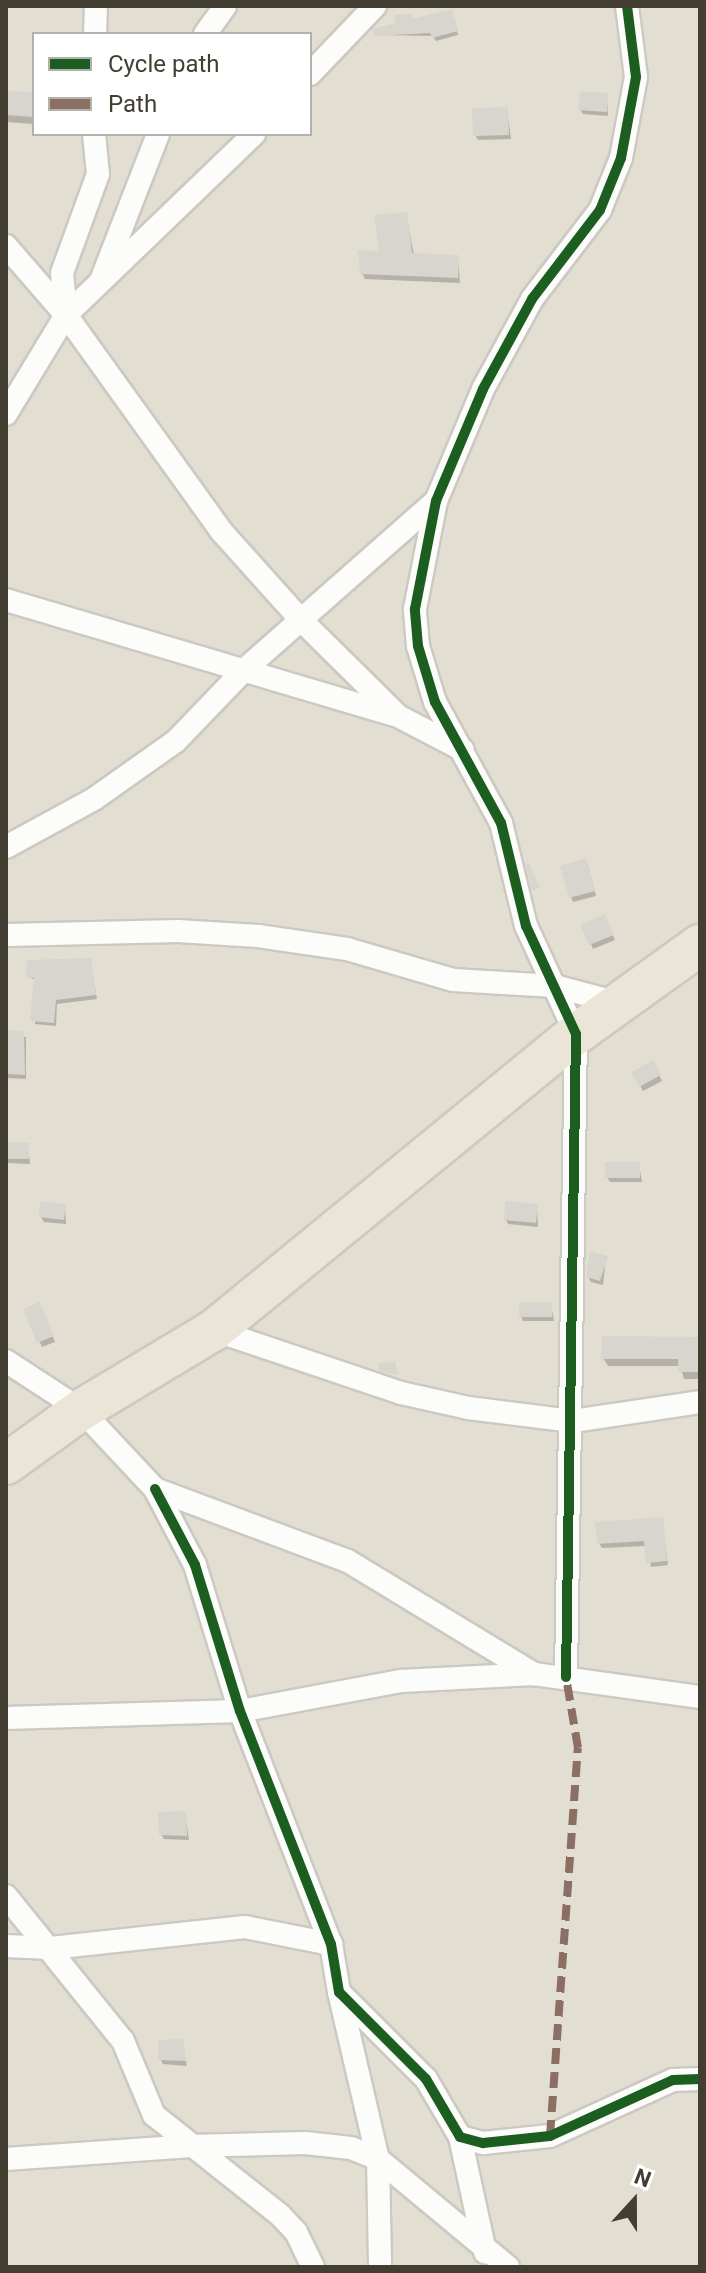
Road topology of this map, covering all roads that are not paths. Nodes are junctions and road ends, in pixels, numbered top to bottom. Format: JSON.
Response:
{"nodes":[{"id":1,"x":96,"y":6,"type":"edge"},
{"id":2,"x":225,"y":6,"type":"edge"},
{"id":3,"x":375,"y":6,"type":"edge"},
{"id":4,"x":627,"y":6,"type":"edge"},
{"id":5,"x":95,"y":32,"type":"edge"},
{"id":6,"x":206,"y":32,"type":"edge"},
{"id":7,"x":312,"y":72,"type":"edge"},
{"id":8,"x":94,"y":136,"type":"edge"},
{"id":9,"x":157,"y":136,"type":"edge"},
{"id":10,"x":252,"y":136,"type":"edge"},
{"id":11,"x":6,"y":246,"type":"edge"},
{"id":12,"x":101,"y":283,"type":"junction"},
{"id":13,"x":66,"y":315,"type":"junction"},
{"id":14,"x":6,"y":414,"type":"edge"},
{"id":15,"x":436,"y":501,"type":"junction"},
{"id":16,"x":6,"y":600,"type":"edge"},
{"id":17,"x":301,"y":620,"type":"junction"},
{"id":18,"x":244,"y":670,"type":"junction"},
{"id":19,"x":398,"y":716,"type":"junction"},
{"id":20,"x":463,"y":750,"type":"junction"},
{"id":21,"x":6,"y":847,"type":"edge"},
{"id":22,"x":6,"y":935,"type":"edge"},
{"id":23,"x":700,"y":945,"type":"edge"},
{"id":24,"x":554,"y":986,"type":"junction"},
{"id":25,"x":618,"y":1003,"type":"junction"},
{"id":26,"x":576,"y":1034,"type":"junction"},
{"id":27,"x":214,"y":1330,"type":"junction"},
{"id":28,"x":6,"y":1361,"type":"edge"},
{"id":29,"x":700,"y":1402,"type":"edge"},
{"id":30,"x":81,"y":1410,"type":"junction"},
{"id":31,"x":573,"y":1421,"type":"junction"},
{"id":32,"x":6,"y":1464,"type":"edge"},
{"id":33,"x":155,"y":1489,"type":"junction"},
{"id":34,"x":534,"y":1674,"type":"junction"},
{"id":35,"x":566,"y":1677,"type":"junction"},
{"id":36,"x":700,"y":1697,"type":"edge"},
{"id":37,"x":240,"y":1711,"type":"junction"},
{"id":38,"x":6,"y":1718,"type":"edge"},
{"id":39,"x":6,"y":1896,"type":"edge"},
{"id":40,"x":331,"y":1944,"type":"junction"},
{"id":41,"x":6,"y":1946,"type":"edge"},
{"id":42,"x":51,"y":1948,"type":"junction"},
{"id":43,"x":339,"y":1992,"type":"junction"},
{"id":44,"x":700,"y":2079,"type":"edge"},
{"id":45,"x":460,"y":2137,"type":"junction"},
{"id":46,"x":192,"y":2146,"type":"junction"},
{"id":47,"x":6,"y":2159,"type":"edge"},
{"id":48,"x":378,"y":2159,"type":"junction"},
{"id":49,"x":488,"y":2258,"type":"edge"},
{"id":50,"x":313,"y":2267,"type":"edge"},
{"id":51,"x":380,"y":2267,"type":"edge"},
{"id":52,"x":508,"y":2267,"type":"edge"}],
"edges":[{"from":1,"to":5,"type":"street"},
{"from":2,"to":6,"type":"street"},
{"from":3,"to":7,"type":"street"},
{"from":4,"to":15,"type":"street"},
{"from":8,"to":13,"type":"street"},
{"from":9,"to":12,"type":"street"},
{"from":10,"to":12,"type":"street"},
{"from":11,"to":13,"type":"street"},
{"from":12,"to":13,"type":"street"},
{"from":13,"to":14,"type":"street"},
{"from":13,"to":17,"type":"street"},
{"from":15,"to":17,"type":"street"},
{"from":15,"to":20,"type":"street"},
{"from":16,"to":18,"type":"street"},
{"from":17,"to":18,"type":"street"},
{"from":17,"to":19,"type":"street"},
{"from":18,"to":19,"type":"street"},
{"from":18,"to":21,"type":"street"},
{"from":19,"to":20,"type":"street"},
{"from":20,"to":24,"type":"street"},
{"from":22,"to":24,"type":"street"},
{"from":23,"to":25,"type":"highway"},
{"from":24,"to":25,"type":"street"},
{"from":24,"to":26,"type":"street"},
{"from":25,"to":26,"type":"highway"},
{"from":26,"to":27,"type":"highway"},
{"from":26,"to":31,"type":"street"},
{"from":27,"to":30,"type":"highway"},
{"from":27,"to":31,"type":"street"},
{"from":28,"to":30,"type":"street"},
{"from":29,"to":31,"type":"street"},
{"from":30,"to":32,"type":"highway"},
{"from":30,"to":33,"type":"street"},
{"from":31,"to":35,"type":"street"},
{"from":33,"to":34,"type":"street"},
{"from":33,"to":37,"type":"street"},
{"from":34,"to":35,"type":"street"},
{"from":34,"to":37,"type":"street"},
{"from":35,"to":36,"type":"street"},
{"from":37,"to":38,"type":"street"},
{"from":37,"to":40,"type":"street"},
{"from":39,"to":42,"type":"street"},
{"from":40,"to":42,"type":"street"},
{"from":40,"to":43,"type":"street"},
{"from":41,"to":42,"type":"street"},
{"from":42,"to":46,"type":"street"},
{"from":43,"to":45,"type":"street"},
{"from":43,"to":48,"type":"street"},
{"from":44,"to":45,"type":"street"},
{"from":45,"to":49,"type":"street"},
{"from":46,"to":47,"type":"street"},
{"from":46,"to":48,"type":"street"},
{"from":46,"to":50,"type":"street"},
{"from":48,"to":49,"type":"street"},
{"from":48,"to":51,"type":"street"},
{"from":49,"to":52,"type":"street"}]}
